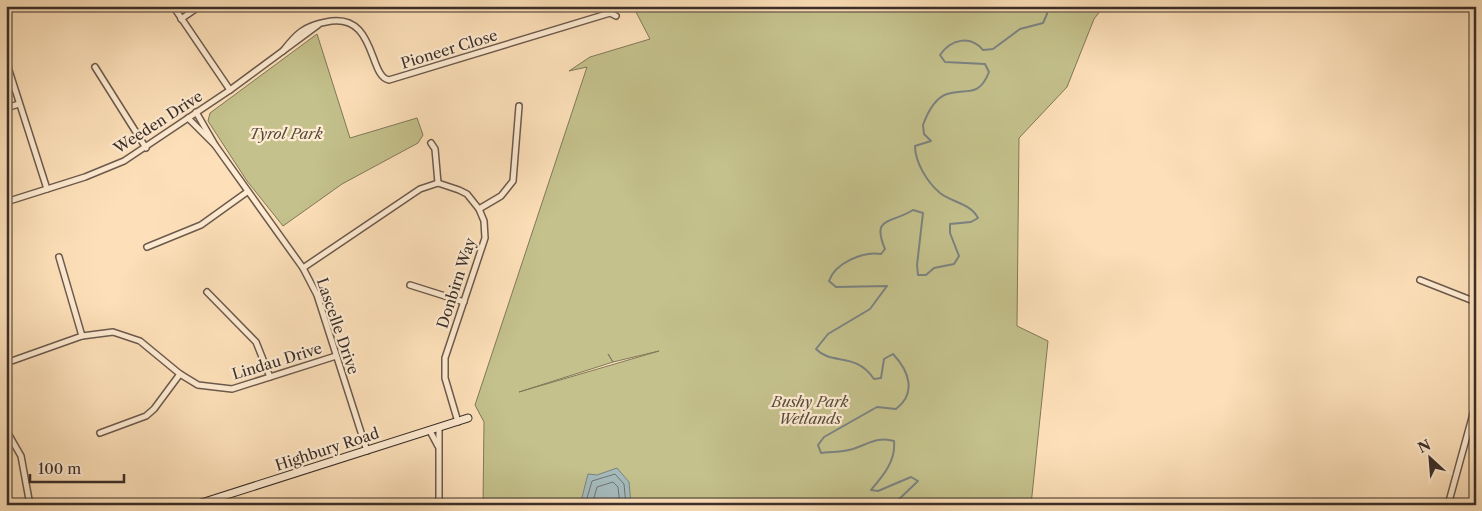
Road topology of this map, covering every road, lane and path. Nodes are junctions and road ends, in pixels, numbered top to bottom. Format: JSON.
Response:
{"nodes":[{"id":1,"x":173,"y":6,"type":"edge"},
{"id":2,"x":200,"y":6,"type":"edge"},
{"id":3,"x":606,"y":6,"type":"edge"},
{"id":4,"x":610,"y":13,"type":"junction"},
{"id":5,"x":616,"y":16,"type":"dead end"},
{"id":6,"x":181,"y":19,"type":"junction"},
{"id":7,"x":324,"y":22,"type":"joint"},
{"id":8,"x":6,"y":61,"type":"edge"},
{"id":9,"x":95,"y":67,"type":"dead end"},
{"id":10,"x":230,"y":90,"type":"junction"},
{"id":11,"x":19,"y":104,"type":"junction"},
{"id":12,"x":519,"y":106,"type":"dead end"},
{"id":13,"x":6,"y":108,"type":"edge"},
{"id":14,"x":196,"y":112,"type":"junction"},
{"id":15,"x":188,"y":118,"type":"junction"},
{"id":16,"x":431,"y":143,"type":"dead end"},
{"id":17,"x":215,"y":145,"type":"junction"},
{"id":18,"x":146,"y":148,"type":"junction"},
{"id":19,"x":438,"y":183,"type":"junction"},
{"id":20,"x":47,"y":189,"type":"junction"},
{"id":21,"x":247,"y":192,"type":"junction"},
{"id":22,"x":6,"y":202,"type":"edge"},
{"id":23,"x":479,"y":209,"type":"junction"},
{"id":24,"x":147,"y":247,"type":"dead end"},
{"id":25,"x":59,"y":257,"type":"dead end"},
{"id":26,"x":303,"y":268,"type":"junction"},
{"id":27,"x":1420,"y":280,"type":"dead end"},
{"id":28,"x":410,"y":285,"type":"dead end"},
{"id":29,"x":207,"y":292,"type":"dead end"},
{"id":30,"x":464,"y":302,"type":"junction"},
{"id":31,"x":1476,"y":302,"type":"edge"},
{"id":32,"x":82,"y":336,"type":"junction"},
{"id":33,"x":336,"y":356,"type":"junction"},
{"id":34,"x":6,"y":363,"type":"edge"},
{"id":35,"x":180,"y":374,"type":"junction"},
{"id":36,"x":270,"y":377,"type":"junction"},
{"id":37,"x":1476,"y":404,"type":"edge"},
{"id":38,"x":468,"y":418,"type":"dead end"},
{"id":39,"x":458,"y":422,"type":"junction"},
{"id":40,"x":439,"y":427,"type":"junction"},
{"id":41,"x":6,"y":430,"type":"edge"},
{"id":42,"x":430,"y":430,"type":"junction"},
{"id":43,"x":100,"y":433,"type":"dead end"},
{"id":44,"x":440,"y":449,"type":"junction"},
{"id":45,"x":367,"y":451,"type":"junction"},
{"id":46,"x":30,"y":505,"type":"edge"},
{"id":47,"x":195,"y":505,"type":"edge"},
{"id":48,"x":439,"y":505,"type":"edge"},
{"id":49,"x":1448,"y":505,"type":"edge"}],
"edges":[{"from":1,"to":6,"type":"street"},
{"from":2,"to":6,"type":"street"},
{"from":3,"to":4,"type":"street"},
{"from":4,"to":5,"type":"street"},
{"from":4,"to":7,"type":"street","name":"Pioneer Close"},
{"from":6,"to":10,"type":"street"},
{"from":7,"to":10,"type":"street","name":"Weeden Drive"},
{"from":8,"to":11,"type":"street"},
{"from":9,"to":18,"type":"street"},
{"from":10,"to":14,"type":"street","name":"Weeden Drive"},
{"from":11,"to":13,"type":"street"},
{"from":11,"to":20,"type":"street"},
{"from":12,"to":23,"type":"street"},
{"from":14,"to":15,"type":"street","name":"Weeden Drive"},
{"from":14,"to":17,"type":"street","name":"Lascelle Drive"},
{"from":15,"to":17,"type":"street","name":"Lascelle Drive"},
{"from":15,"to":18,"type":"street","name":"Weeden Drive"},
{"from":16,"to":19,"type":"street"},
{"from":17,"to":21,"type":"street","name":"Lascelle Drive"},
{"from":18,"to":20,"type":"street","name":"Weeden Drive"},
{"from":19,"to":23,"type":"street"},
{"from":19,"to":26,"type":"street"},
{"from":20,"to":22,"type":"street","name":"Weeden Drive"},
{"from":21,"to":24,"type":"street"},
{"from":21,"to":26,"type":"street","name":"Lascelle Drive"},
{"from":23,"to":30,"type":"street","name":"Donbirn Way"},
{"from":25,"to":32,"type":"street"},
{"from":26,"to":33,"type":"street","name":"Lascelle Drive"},
{"from":27,"to":31,"type":"street"},
{"from":28,"to":30,"type":"street"},
{"from":29,"to":36,"type":"street"},
{"from":30,"to":39,"type":"street","name":"Donbirn Way"},
{"from":32,"to":34,"type":"street","name":"Lindau Drive"},
{"from":32,"to":35,"type":"street","name":"Lindau Drive"},
{"from":33,"to":36,"type":"street","name":"Lindau Drive"},
{"from":33,"to":45,"type":"street","name":"Lascelle Drive"},
{"from":35,"to":36,"type":"street","name":"Lindau Drive"},
{"from":35,"to":43,"type":"street"},
{"from":37,"to":49,"type":"street"},
{"from":38,"to":39,"type":"main road","name":"Highbury Road"},
{"from":39,"to":40,"type":"main road","name":"Highbury Road"},
{"from":40,"to":42,"type":"main road","name":"Highbury Road"},
{"from":40,"to":44,"type":"street"},
{"from":41,"to":46,"type":"street"},
{"from":42,"to":44,"type":"street"},
{"from":42,"to":45,"type":"main road","name":"Highbury Road"},
{"from":44,"to":48,"type":"street"},
{"from":45,"to":47,"type":"main road","name":"Highbury Road"}]}
